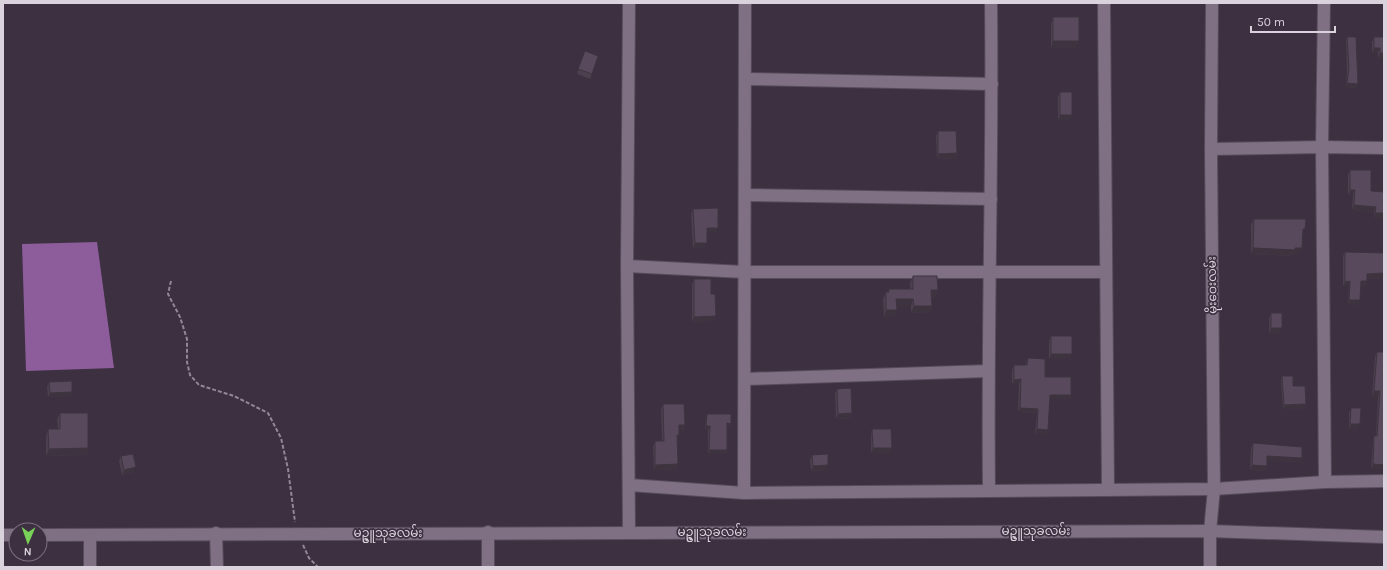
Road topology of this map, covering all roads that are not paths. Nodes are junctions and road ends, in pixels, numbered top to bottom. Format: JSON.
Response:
{"nodes":[{"id":1,"x":629,"y":3,"type":"edge"},
{"id":2,"x":745,"y":3,"type":"edge"},
{"id":3,"x":991,"y":3,"type":"edge"},
{"id":4,"x":1104,"y":3,"type":"edge"},
{"id":5,"x":1212,"y":3,"type":"edge"},
{"id":6,"x":1324,"y":3,"type":"edge"},
{"id":7,"x":746,"y":79,"type":"junction"},
{"id":8,"x":992,"y":84,"type":"junction"},
{"id":9,"x":1322,"y":147,"type":"junction"},
{"id":10,"x":1384,"y":148,"type":"edge"},
{"id":11,"x":1211,"y":149,"type":"junction"},
{"id":12,"x":745,"y":195,"type":"junction"},
{"id":13,"x":991,"y":199,"type":"junction"},
{"id":14,"x":627,"y":266,"type":"junction"},
{"id":15,"x":744,"y":272,"type":"junction"},
{"id":16,"x":991,"y":272,"type":"junction"},
{"id":17,"x":1105,"y":272,"type":"junction"},
{"id":18,"x":988,"y":371,"type":"junction"},
{"id":19,"x":745,"y":379,"type":"junction"},
{"id":20,"x":1384,"y":481,"type":"edge"},
{"id":21,"x":1325,"y":482,"type":"junction"},
{"id":22,"x":629,"y":485,"type":"junction"},
{"id":23,"x":989,"y":489,"type":"junction"},
{"id":24,"x":1214,"y":489,"type":"junction"},
{"id":25,"x":1108,"y":490,"type":"junction"},
{"id":26,"x":744,"y":492,"type":"junction"},
{"id":27,"x":1210,"y":531,"type":"junction"},
{"id":28,"x":488,"y":532,"type":"junction"},
{"id":29,"x":629,"y":532,"type":"junction"},
{"id":30,"x":216,"y":533,"type":"junction"},
{"id":31,"x":48,"y":535,"type":"edge"},
{"id":32,"x":90,"y":535,"type":"junction"},
{"id":33,"x":1384,"y":537,"type":"edge"},
{"id":34,"x":90,"y":567,"type":"edge"},
{"id":35,"x":217,"y":567,"type":"edge"},
{"id":36,"x":488,"y":567,"type":"edge"},
{"id":37,"x":1210,"y":567,"type":"edge"}],
"edges":[{"from":1,"to":14,"type":"street"},
{"from":2,"to":7,"type":"street"},
{"from":3,"to":8,"type":"street"},
{"from":4,"to":17,"type":"street"},
{"from":5,"to":11,"type":"street","name":"မိုးဝေးလမ်း"},
{"from":6,"to":9,"type":"street"},
{"from":7,"to":8,"type":"street"},
{"from":7,"to":12,"type":"street"},
{"from":8,"to":13,"type":"street"},
{"from":9,"to":10,"type":"street"},
{"from":9,"to":11,"type":"street"},
{"from":9,"to":21,"type":"street"},
{"from":11,"to":24,"type":"street","name":"မိုးဝေးလမ်း"},
{"from":12,"to":13,"type":"street"},
{"from":12,"to":15,"type":"street"},
{"from":13,"to":16,"type":"street"},
{"from":14,"to":15,"type":"street"},
{"from":14,"to":22,"type":"street"},
{"from":15,"to":16,"type":"street"},
{"from":15,"to":19,"type":"street"},
{"from":16,"to":17,"type":"street"},
{"from":16,"to":18,"type":"street"},
{"from":17,"to":25,"type":"street"},
{"from":18,"to":19,"type":"street"},
{"from":18,"to":23,"type":"street"},
{"from":19,"to":26,"type":"street"},
{"from":20,"to":21,"type":"street"},
{"from":21,"to":24,"type":"street"},
{"from":22,"to":26,"type":"street"},
{"from":22,"to":29,"type":"street"},
{"from":23,"to":25,"type":"street"},
{"from":23,"to":26,"type":"street"},
{"from":24,"to":25,"type":"street"},
{"from":24,"to":27,"type":"street","name":"မိုးဝေးလမ်း"},
{"from":27,"to":29,"type":"street","name":"မဥ္ဇူသုခလမ်း"},
{"from":27,"to":33,"type":"street","name":"မဥ္ဇူသုခလမ်း"},
{"from":27,"to":37,"type":"street","name":"မိုးဝေးလမ်း"},
{"from":28,"to":29,"type":"street","name":"မဥ္ဇူသုခလမ်း"},
{"from":28,"to":30,"type":"street","name":"မဥ္ဇူသုခလမ်း"},
{"from":28,"to":36,"type":"street"},
{"from":30,"to":32,"type":"street","name":"မဥ္ဇူသုခလမ်း"},
{"from":30,"to":35,"type":"street"},
{"from":31,"to":32,"type":"street","name":"မဥ္ဇူသုခလမ်း"},
{"from":32,"to":34,"type":"street"}]}
